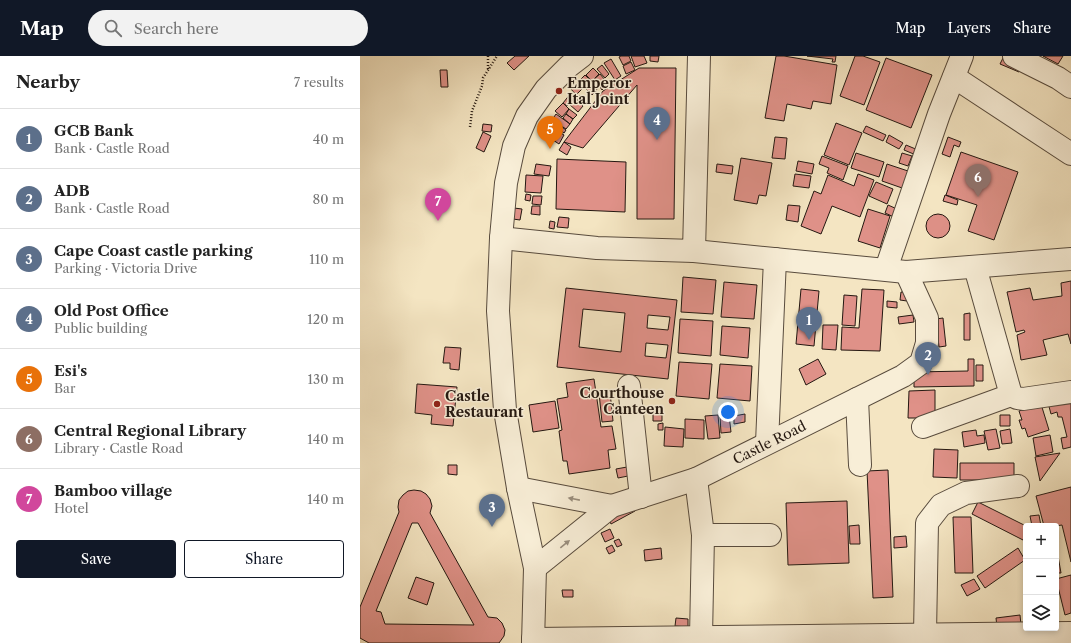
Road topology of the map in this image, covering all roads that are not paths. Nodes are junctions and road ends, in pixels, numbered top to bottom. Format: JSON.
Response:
{"nodes":[{"id":1,"x":582,"y":56,"type":"edge"},
{"id":2,"x":699,"y":56,"type":"edge"},
{"id":3,"x":962,"y":56,"type":"edge"},
{"id":4,"x":1014,"y":56,"type":"edge"},
{"id":5,"x":954,"y":76,"type":"junction"},
{"id":6,"x":1071,"y":87,"type":"edge"},
{"id":7,"x":1071,"y":154,"type":"edge"},
{"id":8,"x":502,"y":238,"type":"junction"},
{"id":9,"x":694,"y":251,"type":"junction"},
{"id":10,"x":775,"y":259,"type":"junction"},
{"id":11,"x":1071,"y":259,"type":"edge"},
{"id":12,"x":975,"y":266,"type":"junction"},
{"id":13,"x":896,"y":270,"type":"junction"},
{"id":14,"x":629,"y":386,"type":"dead end"},
{"id":15,"x":1071,"y":392,"type":"edge"},
{"id":16,"x":1011,"y":395,"type":"junction"},
{"id":17,"x":857,"y":398,"type":"junction"},
{"id":18,"x":923,"y":427,"type":"dead end"},
{"id":19,"x":767,"y":443,"type":"junction"},
{"id":20,"x":860,"y":465,"type":"dead end"},
{"id":21,"x":696,"y":479,"type":"junction"},
{"id":22,"x":1018,"y":486,"type":"dead end"},
{"id":23,"x":518,"y":488,"type":"junction"},
{"id":24,"x":641,"y":497,"type":"junction"},
{"id":25,"x":612,"y":506,"type":"junction"},
{"id":26,"x":703,"y":535,"type":"junction"},
{"id":27,"x":770,"y":535,"type":"dead end"},
{"id":28,"x":535,"y":568,"type":"junction"},
{"id":29,"x":1071,"y":633,"type":"edge"},
{"id":30,"x":925,"y":634,"type":"junction"},
{"id":31,"x":701,"y":637,"type":"junction"},
{"id":32,"x":533,"y":641,"type":"edge"}],
"edges":[{"from":1,"to":8,"type":"street"},
{"from":2,"to":9,"type":"street"},
{"from":3,"to":5,"type":"street"},
{"from":4,"to":6,"type":"street"},
{"from":5,"to":7,"type":"street"},
{"from":5,"to":13,"type":"street"},
{"from":8,"to":9,"type":"street"},
{"from":8,"to":23,"type":"street"},
{"from":9,"to":10,"type":"street"},
{"from":10,"to":13,"type":"street"},
{"from":10,"to":19,"type":"street"},
{"from":11,"to":12,"type":"street"},
{"from":12,"to":13,"type":"street"},
{"from":12,"to":16,"type":"street"},
{"from":13,"to":17,"type":"street","name":"Castle Road"},
{"from":14,"to":24,"type":"street"},
{"from":15,"to":16,"type":"street"},
{"from":16,"to":18,"type":"street"},
{"from":17,"to":19,"type":"street","name":"Castle Road"},
{"from":17,"to":20,"type":"street"},
{"from":19,"to":21,"type":"street","name":"Castle Road"},
{"from":21,"to":24,"type":"street","name":"Castle Road"},
{"from":21,"to":26,"type":"street"},
{"from":22,"to":30,"type":"street"},
{"from":25,"to":23,"type":"street","one_way":true},
{"from":23,"to":28,"type":"street"},
{"from":24,"to":25,"type":"street","name":"Castle Road"},
{"from":28,"to":25,"type":"street","name":"Castle Road","one_way":true},
{"from":26,"to":27,"type":"street"},
{"from":26,"to":31,"type":"street"},
{"from":28,"to":32,"type":"street"},
{"from":29,"to":30,"type":"street"},
{"from":30,"to":31,"type":"street"},
{"from":31,"to":32,"type":"street"}]}
